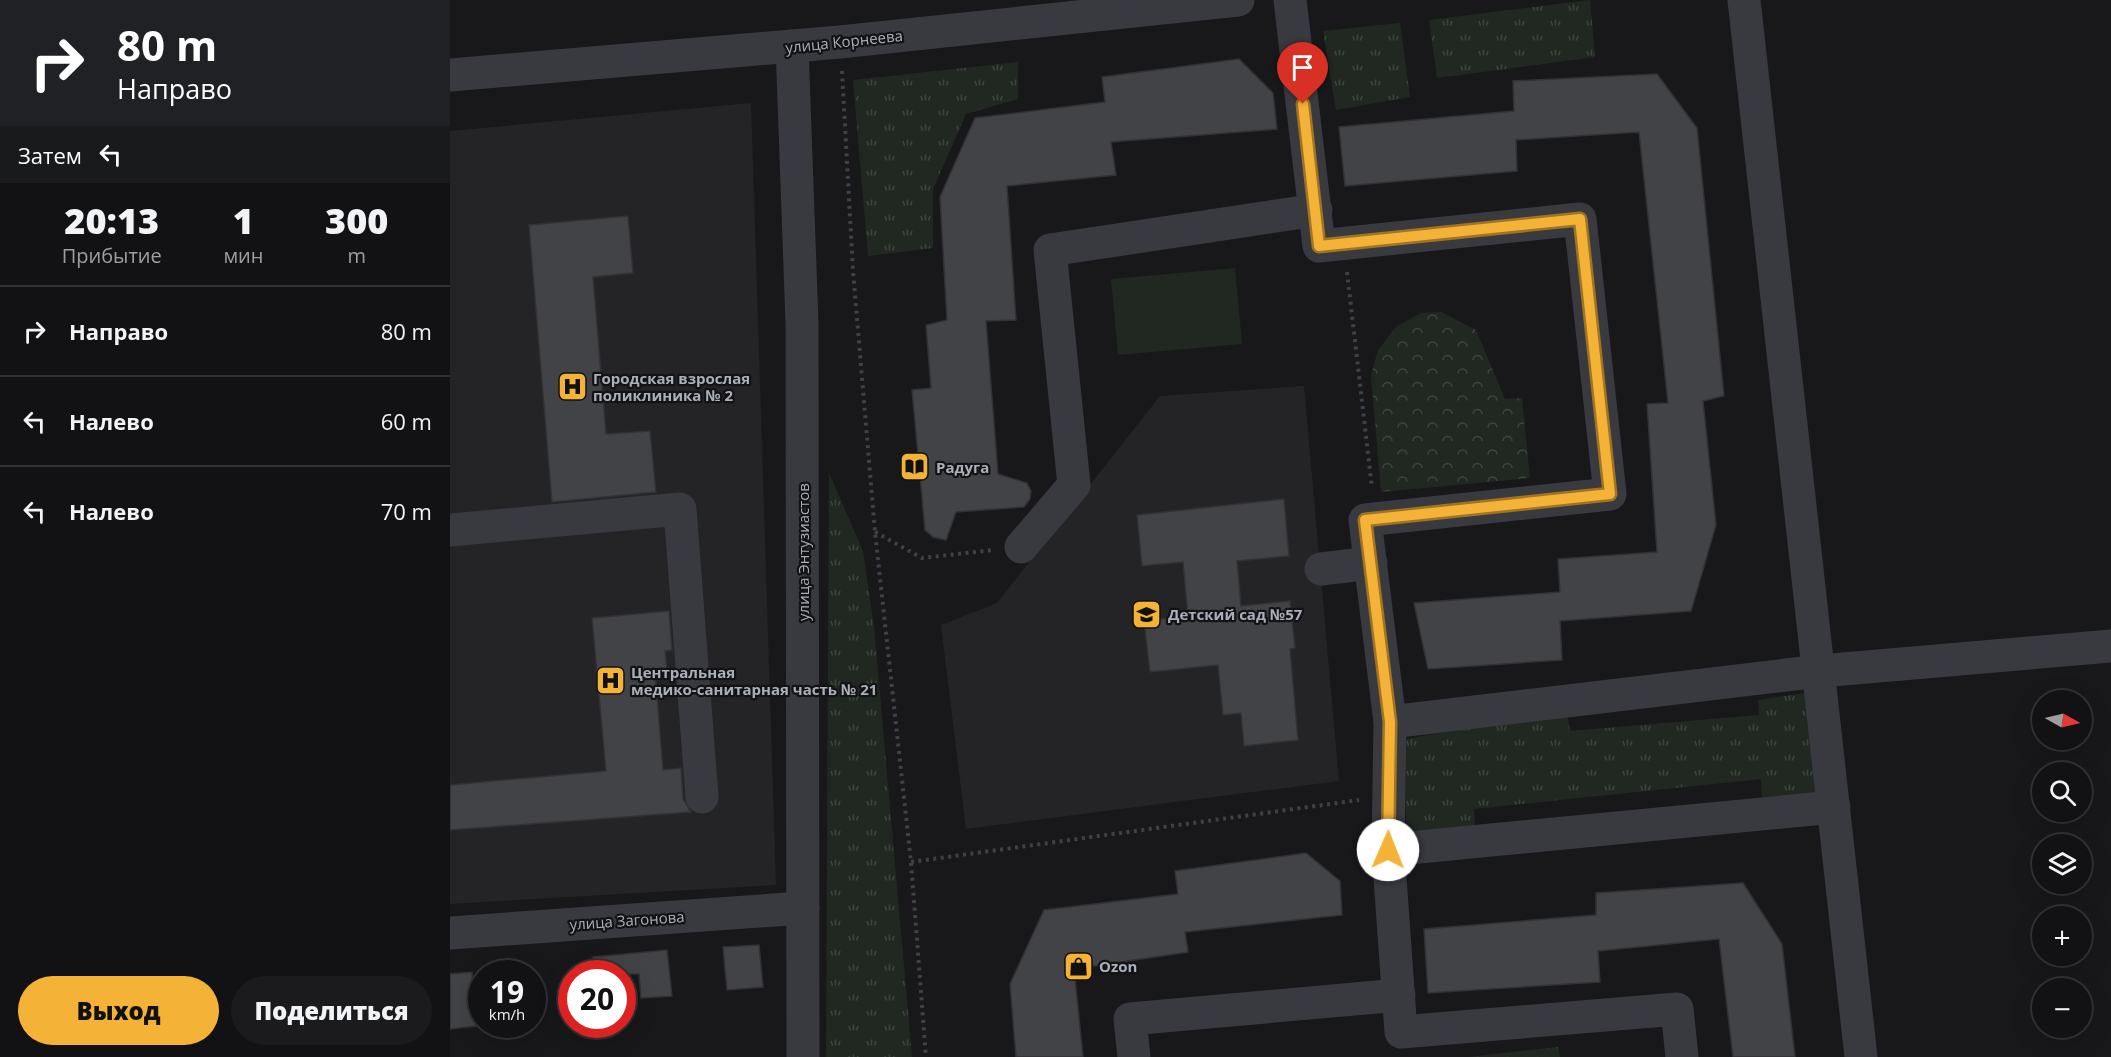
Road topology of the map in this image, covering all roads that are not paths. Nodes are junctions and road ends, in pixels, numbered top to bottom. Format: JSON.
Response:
{"nodes":[{"id":1,"x":1238,"y":0,"type":"edge"},
{"id":2,"x":1290,"y":0,"type":"edge"},
{"id":3,"x":1744,"y":0,"type":"edge"},
{"id":4,"x":792,"y":46,"type":"junction"},
{"id":5,"x":450,"y":75,"type":"edge"},
{"id":6,"x":1316,"y":210,"type":"junction"},
{"id":7,"x":450,"y":530,"type":"edge"},
{"id":8,"x":1021,"y":547,"type":"road end"},
{"id":9,"x":1371,"y":563,"type":"junction"},
{"id":10,"x":1321,"y":569,"type":"dead end"},
{"id":11,"x":2111,"y":646,"type":"edge"},
{"id":12,"x":1820,"y":671,"type":"junction"},
{"id":13,"x":1390,"y":722,"type":"junction"},
{"id":14,"x":702,"y":797,"type":"dead end"},
{"id":15,"x":1834,"y":807,"type":"junction"},
{"id":16,"x":1388,"y":850,"type":"junction"},
{"id":17,"x":803,"y":908,"type":"junction"},
{"id":18,"x":450,"y":933,"type":"edge"},
{"id":19,"x":1399,"y":995,"type":"junction"},
{"id":20,"x":803,"y":1057,"type":"edge"},
{"id":21,"x":1134,"y":1057,"type":"edge"},
{"id":22,"x":1682,"y":1057,"type":"edge"},
{"id":23,"x":1861,"y":1057,"type":"edge"}],
"edges":[{"from":1,"to":4,"type":"street","name":"улица Корнеева"},
{"from":2,"to":6,"type":"street"},
{"from":3,"to":12,"type":"street"},
{"from":4,"to":5,"type":"street","name":"улица Корнеева"},
{"from":4,"to":17,"type":"street","name":"улица Энтузиастов"},
{"from":6,"to":8,"type":"street"},
{"from":6,"to":9,"type":"street"},
{"from":7,"to":14,"type":"street"},
{"from":9,"to":10,"type":"street"},
{"from":9,"to":13,"type":"street"},
{"from":11,"to":12,"type":"street"},
{"from":12,"to":13,"type":"street"},
{"from":12,"to":15,"type":"street"},
{"from":13,"to":16,"type":"street"},
{"from":15,"to":16,"type":"street"},
{"from":15,"to":23,"type":"street"},
{"from":16,"to":19,"type":"street"},
{"from":17,"to":18,"type":"street","name":"улица Загонова"},
{"from":17,"to":20,"type":"street","name":"улица Энтузиастов"},
{"from":19,"to":21,"type":"street"},
{"from":19,"to":22,"type":"street"}]}
